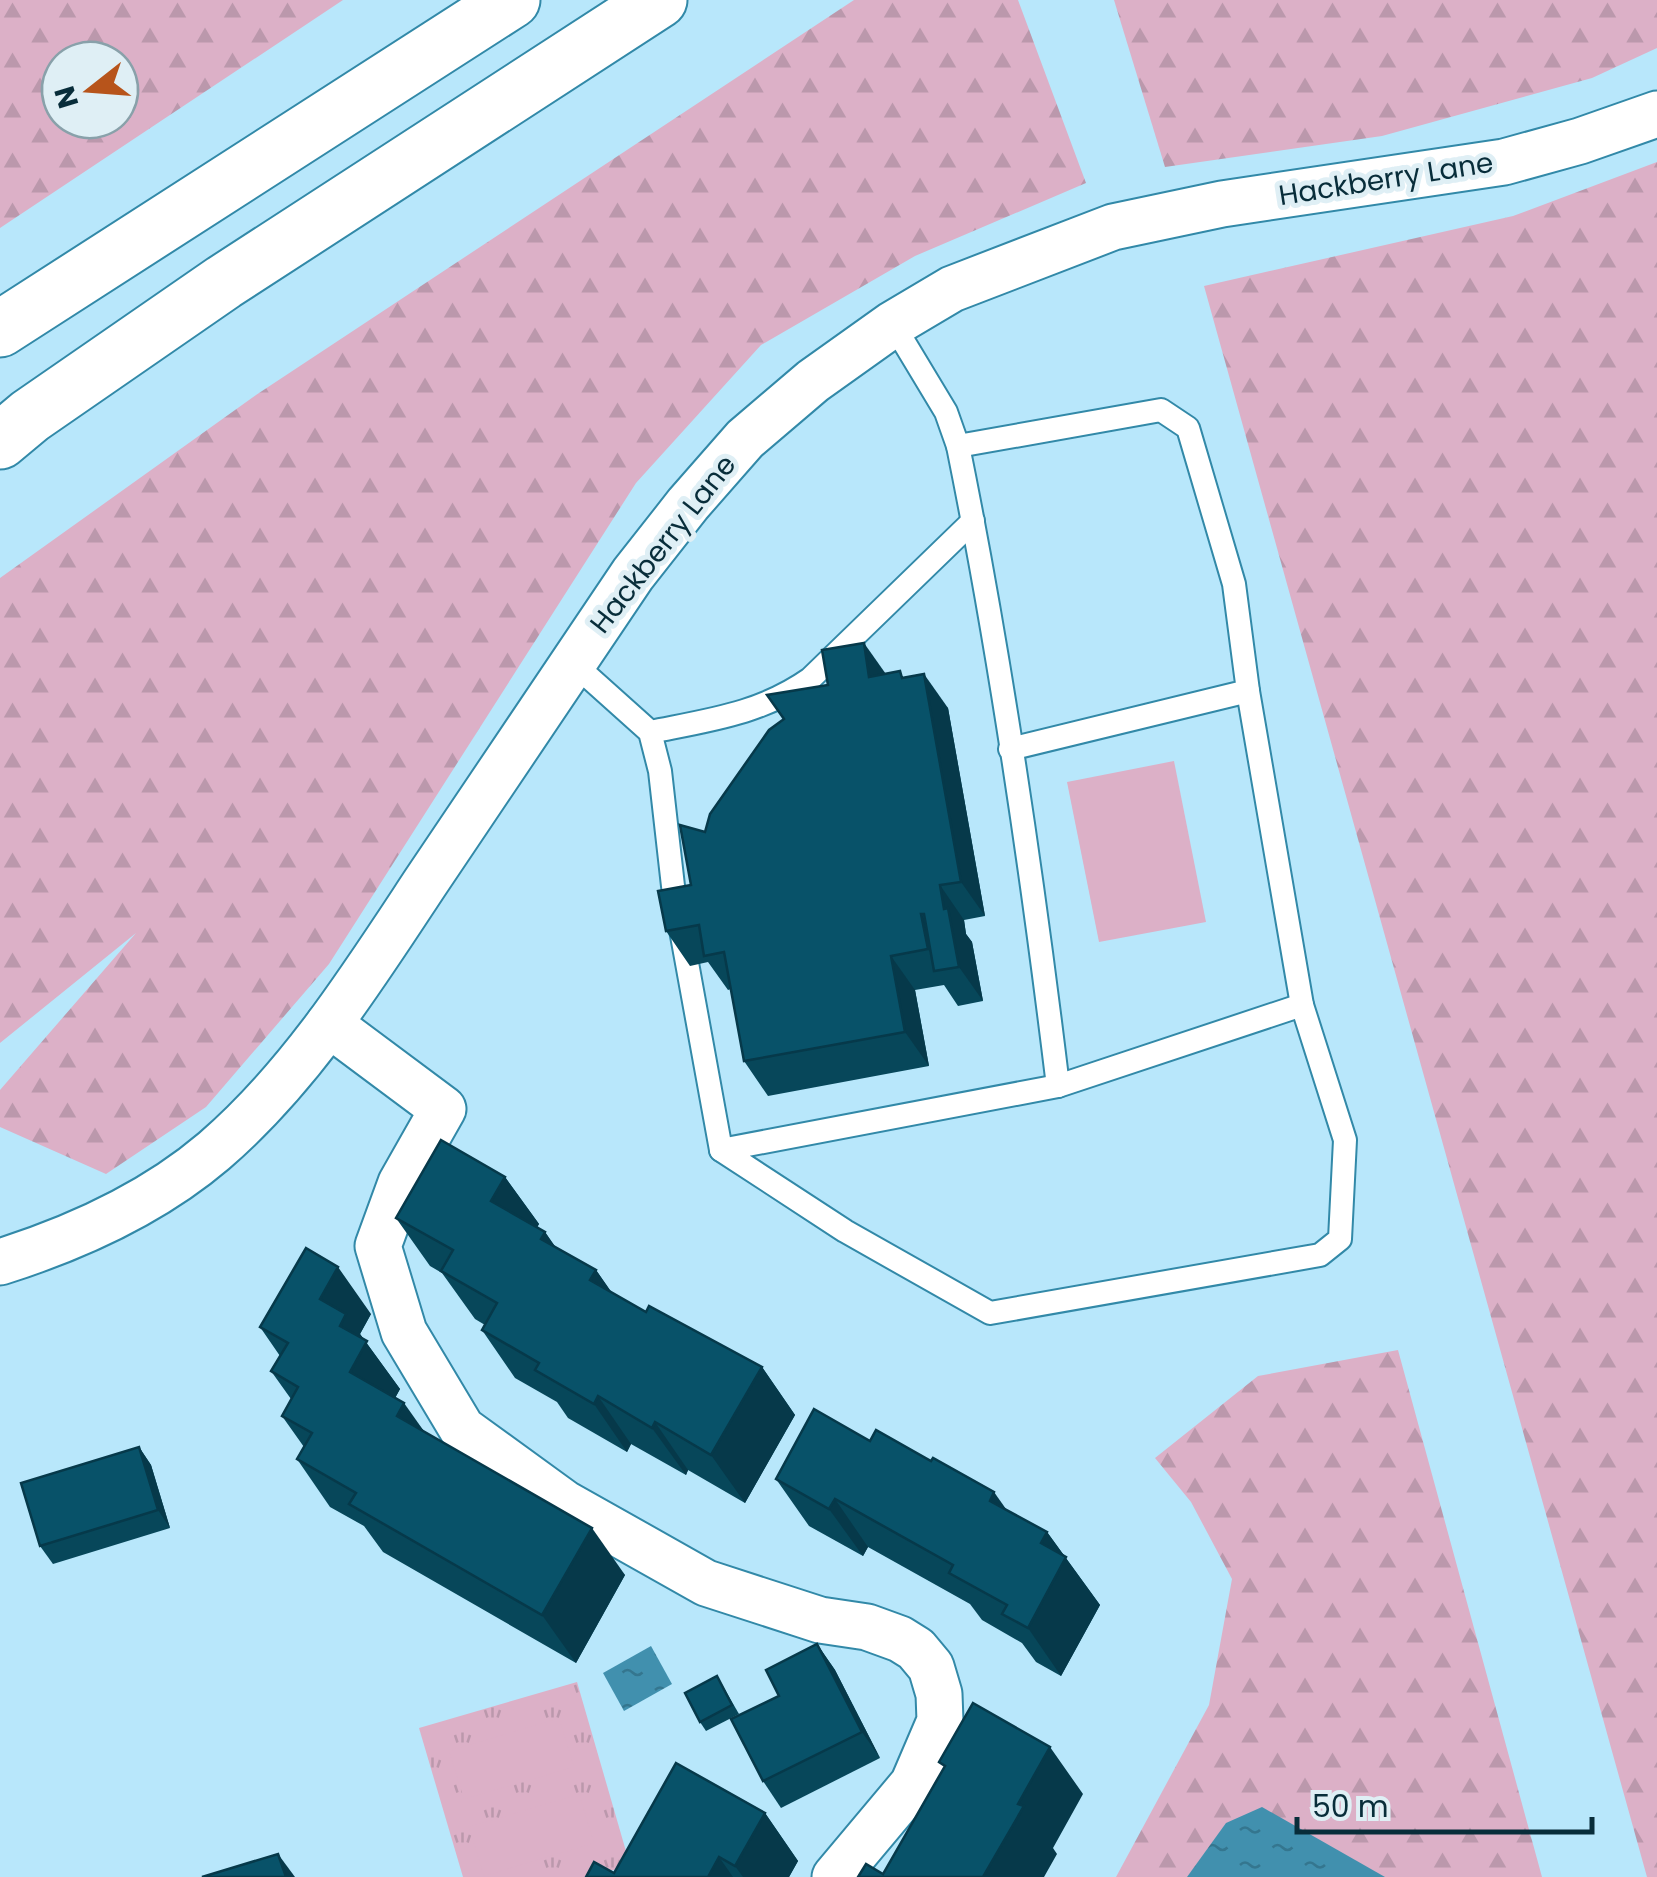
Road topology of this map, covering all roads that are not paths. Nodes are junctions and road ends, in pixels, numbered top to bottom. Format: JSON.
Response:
{"nodes":[{"id":1,"x":512,"y":0,"type":"edge"},
{"id":2,"x":659,"y":0,"type":"edge"},
{"id":3,"x":1657,"y":114,"type":"edge"},
{"id":4,"x":893,"y":324,"type":"junction"},
{"id":5,"x":0,"y":329,"type":"edge"},
{"id":6,"x":0,"y":441,"type":"edge"},
{"id":7,"x":958,"y":446,"type":"junction"},
{"id":8,"x":973,"y":521,"type":"junction"},
{"id":9,"x":573,"y":663,"type":"junction"},
{"id":10,"x":1248,"y":691,"type":"junction"},
{"id":11,"x":650,"y":732,"type":"junction"},
{"id":12,"x":1010,"y":749,"type":"junction"},
{"id":13,"x":1302,"y":1004,"type":"junction"},
{"id":14,"x":328,"y":1024,"type":"junction"},
{"id":15,"x":1058,"y":1086,"type":"junction"},
{"id":16,"x":721,"y":1150,"type":"junction"},
{"id":17,"x":0,"y":1262,"type":"edge"},
{"id":18,"x":835,"y":1877,"type":"edge"}],
"edges":[{"from":1,"to":5,"type":"highway"},
{"from":2,"to":6,"type":"highway"},
{"from":3,"to":4,"type":"street","name":"Hackberry Lane"},
{"from":4,"to":7,"type":"lane"},
{"from":4,"to":9,"type":"street","name":"Hackberry Lane"},
{"from":7,"to":8,"type":"lane"},
{"from":7,"to":10,"type":"lane"},
{"from":8,"to":11,"type":"lane"},
{"from":8,"to":12,"type":"lane"},
{"from":9,"to":11,"type":"lane"},
{"from":9,"to":14,"type":"street","name":"Hackberry Lane"},
{"from":10,"to":12,"type":"lane"},
{"from":10,"to":13,"type":"lane"},
{"from":11,"to":16,"type":"lane"},
{"from":12,"to":15,"type":"lane"},
{"from":13,"to":15,"type":"lane"},
{"from":13,"to":16,"type":"lane"},
{"from":14,"to":17,"type":"street","name":"Hackberry Lane"},
{"from":14,"to":18,"type":"street"},
{"from":15,"to":16,"type":"lane"}]}
